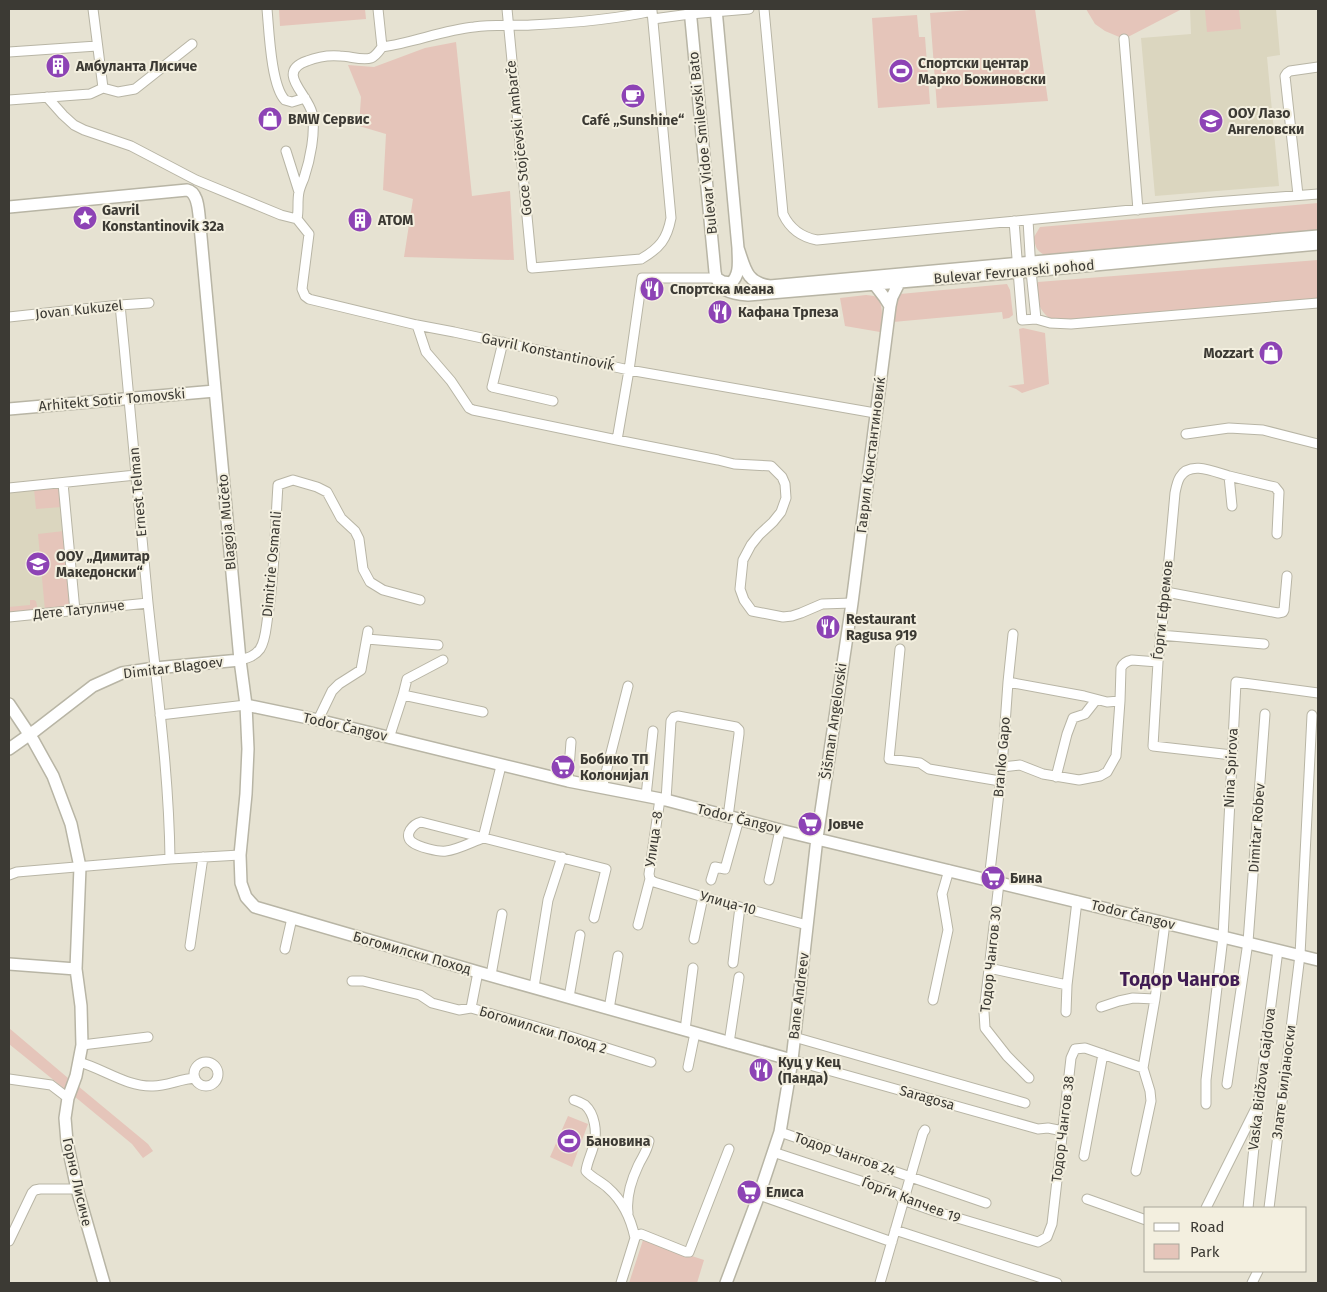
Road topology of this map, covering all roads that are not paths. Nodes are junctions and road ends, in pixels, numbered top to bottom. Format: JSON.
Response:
{"nodes":[{"id":1,"x":93,"y":9,"type":"edge"},
{"id":2,"x":267,"y":9,"type":"edge"},
{"id":3,"x":378,"y":9,"type":"edge"},
{"id":4,"x":507,"y":9,"type":"edge"},
{"id":5,"x":749,"y":9,"type":"edge"},
{"id":6,"x":764,"y":9,"type":"edge"},
{"id":7,"x":716,"y":10,"type":"edge"},
{"id":8,"x":690,"y":11,"type":"edge"},
{"id":9,"x":652,"y":13,"type":"edge"},
{"id":10,"x":509,"y":26,"type":"junction"},
{"id":11,"x":1124,"y":39,"type":"dead end"},
{"id":12,"x":192,"y":44,"type":"dead end"},
{"id":13,"x":97,"y":46,"type":"junction"},
{"id":14,"x":382,"y":47,"type":"junction"},
{"id":15,"x":9,"y":52,"type":"edge"},
{"id":16,"x":1318,"y":67,"type":"edge"},
{"id":17,"x":103,"y":88,"type":"junction"},
{"id":18,"x":47,"y":97,"type":"junction"},
{"id":19,"x":305,"y":98,"type":"junction"},
{"id":20,"x":9,"y":100,"type":"edge"},
{"id":21,"x":286,"y":151,"type":"dead end"},
{"id":22,"x":299,"y":192,"type":"junction"},
{"id":23,"x":1318,"y":194,"type":"edge"},
{"id":24,"x":1298,"y":195,"type":"junction"},
{"id":25,"x":9,"y":207,"type":"edge"},
{"id":26,"x":1138,"y":210,"type":"junction"},
{"id":27,"x":298,"y":219,"type":"junction"},
{"id":28,"x":1028,"y":220,"type":"junction"},
{"id":29,"x":1014,"y":221,"type":"junction"},
{"id":30,"x":1318,"y":236,"type":"edge"},
{"id":31,"x":1318,"y":244,"type":"edge"},
{"id":32,"x":738,"y":248,"type":"junction"},
{"id":33,"x":1030,"y":267,"type":"junction"},
{"id":34,"x":1018,"y":268,"type":"junction"},
{"id":35,"x":716,"y":278,"type":"junction"},
{"id":36,"x":899,"y":283,"type":"junction"},
{"id":37,"x":875,"y":284,"type":"junction"},
{"id":38,"x":149,"y":303,"type":"dead end"},
{"id":39,"x":1318,"y":303,"type":"edge"},
{"id":40,"x":120,"y":305,"type":"junction"},
{"id":41,"x":890,"y":306,"type":"junction"},
{"id":42,"x":9,"y":317,"type":"edge"},
{"id":43,"x":1036,"y":319,"type":"junction"},
{"id":44,"x":417,"y":325,"type":"junction"},
{"id":45,"x":503,"y":342,"type":"junction"},
{"id":46,"x":629,"y":370,"type":"junction"},
{"id":47,"x":215,"y":391,"type":"junction"},
{"id":48,"x":129,"y":399,"type":"junction"},
{"id":49,"x":553,"y":401,"type":"dead end"},
{"id":50,"x":9,"y":409,"type":"edge"},
{"id":51,"x":875,"y":413,"type":"junction"},
{"id":52,"x":1186,"y":434,"type":"dead end"},
{"id":53,"x":617,"y":440,"type":"junction"},
{"id":54,"x":1318,"y":444,"type":"edge"},
{"id":55,"x":136,"y":476,"type":"junction"},
{"id":56,"x":1229,"y":476,"type":"junction"},
{"id":57,"x":63,"y":483,"type":"junction"},
{"id":58,"x":9,"y":488,"type":"edge"},
{"id":59,"x":1232,"y":506,"type":"dead end"},
{"id":60,"x":1277,"y":534,"type":"dead end"},
{"id":61,"x":1287,"y":576,"type":"dead end"},
{"id":62,"x":1166,"y":592,"type":"junction"},
{"id":63,"x":420,"y":600,"type":"dead end"},
{"id":64,"x":148,"y":603,"type":"junction"},
{"id":65,"x":852,"y":603,"type":"junction"},
{"id":66,"x":75,"y":611,"type":"junction"},
{"id":67,"x":9,"y":617,"type":"edge"},
{"id":68,"x":1013,"y":634,"type":"dead end"},
{"id":69,"x":1160,"y":635,"type":"junction"},
{"id":70,"x":1264,"y":644,"type":"dead end"},
{"id":71,"x":438,"y":645,"type":"dead end"},
{"id":72,"x":900,"y":649,"type":"dead end"},
{"id":73,"x":240,"y":660,"type":"junction"},
{"id":74,"x":443,"y":660,"type":"dead end"},
{"id":75,"x":1158,"y":662,"type":"junction"},
{"id":76,"x":155,"y":668,"type":"junction"},
{"id":77,"x":1008,"y":682,"type":"junction"},
{"id":78,"x":628,"y":686,"type":"dead end"},
{"id":79,"x":1318,"y":693,"type":"edge"},
{"id":80,"x":403,"y":695,"type":"junction"},
{"id":81,"x":1096,"y":700,"type":"junction"},
{"id":82,"x":1120,"y":701,"type":"junction"},
{"id":83,"x":9,"y":704,"type":"edge"},
{"id":84,"x":246,"y":704,"type":"junction"},
{"id":85,"x":484,"y":712,"type":"dead end"},
{"id":86,"x":1265,"y":714,"type":"dead end"},
{"id":87,"x":160,"y":715,"type":"junction"},
{"id":88,"x":1312,"y":715,"type":"dead end"},
{"id":89,"x":318,"y":720,"type":"junction"},
{"id":90,"x":653,"y":732,"type":"dead end"},
{"id":91,"x":29,"y":735,"type":"junction"},
{"id":92,"x":389,"y":738,"type":"junction"},
{"id":93,"x":571,"y":742,"type":"dead end"},
{"id":94,"x":9,"y":749,"type":"edge"},
{"id":95,"x":1232,"y":755,"type":"junction"},
{"id":96,"x":501,"y":766,"type":"junction"},
{"id":97,"x":1002,"y":767,"type":"junction"},
{"id":98,"x":1056,"y":777,"type":"junction"},
{"id":99,"x":568,"y":781,"type":"junction"},
{"id":100,"x":1000,"y":781,"type":"junction"},
{"id":101,"x":602,"y":788,"type":"junction"},
{"id":102,"x":646,"y":796,"type":"junction"},
{"id":103,"x":663,"y":800,"type":"junction"},
{"id":104,"x":734,"y":818,"type":"junction"},
{"id":105,"x":780,"y":830,"type":"junction"},
{"id":106,"x":483,"y":838,"type":"junction"},
{"id":107,"x":817,"y":838,"type":"junction"},
{"id":108,"x":240,"y":855,"type":"junction"},
{"id":109,"x":562,"y":857,"type":"junction"},
{"id":110,"x":203,"y":858,"type":"junction"},
{"id":111,"x":170,"y":859,"type":"junction"},
{"id":112,"x":80,"y":867,"type":"junction"},
{"id":113,"x":948,"y":870,"type":"junction"},
{"id":114,"x":9,"y":874,"type":"edge"},
{"id":115,"x":650,"y":879,"type":"junction"},
{"id":116,"x":711,"y":880,"type":"dead end"},
{"id":117,"x":769,"y":880,"type":"dead end"},
{"id":118,"x":994,"y":881,"type":"junction"},
{"id":119,"x":703,"y":897,"type":"junction"},
{"id":120,"x":1077,"y":901,"type":"junction"},
{"id":121,"x":740,"y":907,"type":"junction"},
{"id":122,"x":502,"y":914,"type":"dead end"},
{"id":123,"x":292,"y":918,"type":"junction"},
{"id":124,"x":594,"y":918,"type":"dead end"},
{"id":125,"x":1165,"y":923,"type":"junction"},
{"id":126,"x":807,"y":925,"type":"junction"},
{"id":127,"x":638,"y":926,"type":"dead end"},
{"id":128,"x":580,"y":935,"type":"dead end"},
{"id":129,"x":1222,"y":937,"type":"junction"},
{"id":130,"x":694,"y":939,"type":"dead end"},
{"id":131,"x":1248,"y":942,"type":"junction"},
{"id":132,"x":190,"y":946,"type":"dead end"},
{"id":133,"x":284,"y":949,"type":"dead end"},
{"id":134,"x":1278,"y":950,"type":"junction"},
{"id":135,"x":1300,"y":955,"type":"junction"},
{"id":136,"x":618,"y":956,"type":"dead end"},
{"id":137,"x":1318,"y":960,"type":"edge"},
{"id":138,"x":733,"y":963,"type":"dead end"},
{"id":139,"x":9,"y":964,"type":"edge"},
{"id":140,"x":76,"y":968,"type":"junction"},
{"id":141,"x":693,"y":968,"type":"dead end"},
{"id":142,"x":989,"y":968,"type":"junction"},
{"id":143,"x":478,"y":972,"type":"junction"},
{"id":144,"x":491,"y":976,"type":"junction"},
{"id":145,"x":739,"y":977,"type":"dead end"},
{"id":146,"x":352,"y":980,"type":"dead end"},
{"id":147,"x":1067,"y":984,"type":"junction"},
{"id":148,"x":534,"y":987,"type":"junction"},
{"id":149,"x":569,"y":998,"type":"junction"},
{"id":150,"x":1155,"y":999,"type":"junction"},
{"id":151,"x":933,"y":1000,"type":"dead end"},
{"id":152,"x":1101,"y":1007,"type":"dead end"},
{"id":153,"x":471,"y":1008,"type":"junction"},
{"id":154,"x":609,"y":1009,"type":"junction"},
{"id":155,"x":1066,"y":1012,"type":"dead end"},
{"id":156,"x":690,"y":1032,"type":"junction"},
{"id":157,"x":148,"y":1037,"type":"dead end"},
{"id":158,"x":794,"y":1037,"type":"junction"},
{"id":159,"x":729,"y":1043,"type":"junction"},
{"id":160,"x":82,"y":1045,"type":"junction"},
{"id":161,"x":1103,"y":1054,"type":"junction"},
{"id":162,"x":792,"y":1060,"type":"junction"},
{"id":163,"x":80,"y":1062,"type":"junction"},
{"id":164,"x":650,"y":1062,"type":"dead end"},
{"id":165,"x":688,"y":1067,"type":"dead end"},
{"id":166,"x":1143,"y":1068,"type":"junction"},
{"id":167,"x":195,"y":1078,"type":"dead end"},
{"id":168,"x":1030,"y":1078,"type":"dead end"},
{"id":169,"x":9,"y":1079,"type":"edge"},
{"id":170,"x":1228,"y":1084,"type":"dead end"},
{"id":171,"x":68,"y":1098,"type":"junction"},
{"id":172,"x":574,"y":1100,"type":"dead end"},
{"id":173,"x":1025,"y":1103,"type":"dead end"},
{"id":174,"x":1206,"y":1104,"type":"dead end"},
{"id":175,"x":1258,"y":1106,"type":"junction"},
{"id":176,"x":925,"y":1130,"type":"dead end"},
{"id":177,"x":1062,"y":1131,"type":"junction"},
{"id":178,"x":780,"y":1132,"type":"junction"},
{"id":179,"x":649,"y":1141,"type":"dead end"},
{"id":180,"x":729,"y":1149,"type":"dead end"},
{"id":181,"x":774,"y":1152,"type":"junction"},
{"id":182,"x":1084,"y":1156,"type":"dead end"},
{"id":183,"x":1136,"y":1171,"type":"dead end"},
{"id":184,"x":910,"y":1177,"type":"junction"},
{"id":185,"x":77,"y":1189,"type":"junction"},
{"id":186,"x":759,"y":1194,"type":"junction"},
{"id":187,"x":1087,"y":1199,"type":"dead end"},
{"id":188,"x":903,"y":1200,"type":"junction"},
{"id":189,"x":986,"y":1203,"type":"dead end"},
{"id":190,"x":1207,"y":1207,"type":"edge"},
{"id":191,"x":1248,"y":1207,"type":"edge"},
{"id":192,"x":1268,"y":1207,"type":"edge"},
{"id":193,"x":629,"y":1218,"type":"junction"},
{"id":194,"x":1144,"y":1219,"type":"edge"},
{"id":195,"x":895,"y":1230,"type":"junction"},
{"id":196,"x":1048,"y":1237,"type":"joint"},
{"id":197,"x":635,"y":1238,"type":"junction"},
{"id":198,"x":9,"y":1241,"type":"edge"},
{"id":199,"x":892,"y":1242,"type":"junction"},
{"id":200,"x":104,"y":1283,"type":"edge"},
{"id":201,"x":621,"y":1283,"type":"edge"},
{"id":202,"x":726,"y":1283,"type":"edge"},
{"id":203,"x":880,"y":1283,"type":"edge"},
{"id":204,"x":1057,"y":1283,"type":"edge"}],
"edges":[{"from":1,"to":13,"type":"street"},
{"from":2,"to":19,"type":"street"},
{"from":3,"to":14,"type":"street"},
{"from":4,"to":10,"type":"street","name":"Goce Stojčevski Ambarče"},
{"from":5,"to":7,"type":"street"},
{"from":6,"to":29,"type":"street"},
{"from":7,"to":8,"type":"street"},
{"from":7,"to":32,"type":"street","name":"Bulevar Vidoe Smilevski Bato"},
{"from":8,"to":9,"type":"street"},
{"from":8,"to":35,"type":"street","name":"Bulevar Vidoe Smilevski Bato"},
{"from":9,"to":10,"type":"street"},
{"from":9,"to":10,"type":"street","name":"Goce Stojčevski Ambarče"},
{"from":10,"to":14,"type":"street"},
{"from":11,"to":26,"type":"street"},
{"from":12,"to":17,"type":"street"},
{"from":13,"to":15,"type":"street"},
{"from":13,"to":17,"type":"street"},
{"from":14,"to":19,"type":"street"},
{"from":16,"to":24,"type":"street"},
{"from":17,"to":18,"type":"street"},
{"from":18,"to":20,"type":"street"},
{"from":18,"to":27,"type":"street"},
{"from":19,"to":22,"type":"street"},
{"from":21,"to":22,"type":"street"},
{"from":22,"to":27,"type":"street"},
{"from":23,"to":24,"type":"street"},
{"from":24,"to":26,"type":"street"},
{"from":25,"to":47,"type":"street","name":"Blagoja Mučeto"},
{"from":26,"to":28,"type":"street"},
{"from":27,"to":44,"type":"street","name":"Gavril Konstantinoviḱ"},
{"from":28,"to":29,"type":"street"},
{"from":28,"to":33,"type":"street"},
{"from":29,"to":34,"type":"street"},
{"from":30,"to":33,"type":"street","name":"Bulevar Fevruarski pohod"},
{"from":31,"to":33,"type":"street","name":"Bulevar Fevruarski pohod"},
{"from":32,"to":34,"type":"street","name":"Bulevar Fevruarski pohod"},
{"from":32,"to":35,"type":"street"},
{"from":33,"to":34,"type":"street","name":"Bulevar Fevruarski pohod"},
{"from":33,"to":43,"type":"street"},
{"from":34,"to":36,"type":"street","name":"Bulevar Fevruarski pohod"},
{"from":34,"to":43,"type":"street"},
{"from":35,"to":37,"type":"street","name":"Bulevar Fevruarski pohod"},
{"from":35,"to":46,"type":"street"},
{"from":36,"to":37,"type":"street","name":"Bulevar Fevruarski pohod"},
{"from":36,"to":41,"type":"street","name":"Гаврил Константиновиќ"},
{"from":37,"to":41,"type":"street"},
{"from":38,"to":40,"type":"street","name":"Jovan Kukuzel"},
{"from":39,"to":43,"type":"street"},
{"from":40,"to":42,"type":"street","name":"Jovan Kukuzel"},
{"from":40,"to":48,"type":"street","name":"Ernest Telman"},
{"from":41,"to":51,"type":"street","name":"Гаврил Константиновиќ"},
{"from":44,"to":45,"type":"street","name":"Gavril Konstantinoviḱ"},
{"from":44,"to":53,"type":"street"},
{"from":45,"to":46,"type":"street","name":"Gavril Konstantinoviḱ"},
{"from":45,"to":49,"type":"street"},
{"from":46,"to":51,"type":"street","name":"Gavril Konstantinoviḱ"},
{"from":46,"to":53,"type":"street"},
{"from":47,"to":48,"type":"street","name":"Arhitekt Sotir Tomovski"},
{"from":47,"to":73,"type":"street","name":"Blagoja Mučeto"},
{"from":48,"to":50,"type":"street","name":"Arhitekt Sotir Tomovski"},
{"from":48,"to":55,"type":"street","name":"Ernest Telman"},
{"from":51,"to":65,"type":"street","name":"Гаврил Константиновиќ"},
{"from":52,"to":54,"type":"street"},
{"from":53,"to":65,"type":"street"},
{"from":55,"to":57,"type":"street"},
{"from":55,"to":64,"type":"street","name":"Ernest Telman"},
{"from":56,"to":59,"type":"street"},
{"from":56,"to":60,"type":"street"},
{"from":56,"to":62,"type":"street","name":"Ѓорги Ефремов"},
{"from":57,"to":58,"type":"street"},
{"from":57,"to":66,"type":"street"},
{"from":61,"to":62,"type":"street"},
{"from":62,"to":69,"type":"street","name":"Ѓорги Ефремов"},
{"from":63,"to":73,"type":"street","name":"Dimitrie Osmanli"},
{"from":64,"to":66,"type":"street","name":"Дете Татуличе"},
{"from":64,"to":76,"type":"street","name":"Ernest Telman"},
{"from":65,"to":107,"type":"street","name":"Šišman Angelovski"},
{"from":66,"to":67,"type":"street","name":"Дете Татуличе"},
{"from":68,"to":77,"type":"street","name":"Branko Gapo"},
{"from":69,"to":70,"type":"street"},
{"from":69,"to":75,"type":"street","name":"Ѓорги Ефремов"},
{"from":71,"to":89,"type":"street"},
{"from":72,"to":100,"type":"street"},
{"from":73,"to":76,"type":"street","name":"Dimitar Blagoev"},
{"from":73,"to":84,"type":"street","name":"Blagoja Mučeto"},
{"from":74,"to":80,"type":"street"},
{"from":75,"to":82,"type":"street"},
{"from":75,"to":95,"type":"street","name":"Ѓорги Ефремов"},
{"from":76,"to":87,"type":"street","name":"Ernest Telman"},
{"from":76,"to":91,"type":"street","name":"Dimitar Blagoev"},
{"from":77,"to":81,"type":"street"},
{"from":77,"to":97,"type":"street","name":"Branko Gapo"},
{"from":78,"to":101,"type":"street"},
{"from":79,"to":95,"type":"street","name":"Nina Spirova"},
{"from":80,"to":85,"type":"street"},
{"from":80,"to":92,"type":"street"},
{"from":81,"to":82,"type":"street"},
{"from":81,"to":98,"type":"street"},
{"from":82,"to":98,"type":"street"},
{"from":83,"to":91,"type":"street","name":"Горно Лисиче"},
{"from":84,"to":87,"type":"street"},
{"from":84,"to":89,"type":"street","name":"Todor Čangov"},
{"from":84,"to":108,"type":"street","name":"Blagoja Mučeto"},
{"from":86,"to":131,"type":"street","name":"Dimitar Robev"},
{"from":87,"to":111,"type":"street","name":"Ernest Telman"},
{"from":88,"to":135,"type":"street","name":"Злате Билјаноски"},
{"from":89,"to":92,"type":"street","name":"Todor Čangov"},
{"from":90,"to":102,"type":"street"},
{"from":91,"to":94,"type":"street","name":"Dimitar Blagoev"},
{"from":91,"to":112,"type":"street","name":"Горно Лисиче"},
{"from":92,"to":96,"type":"street","name":"Todor Čangov"},
{"from":93,"to":99,"type":"street"},
{"from":95,"to":129,"type":"street","name":"Nina Spirova"},
{"from":96,"to":99,"type":"street","name":"Todor Čangov"},
{"from":96,"to":106,"type":"street"},
{"from":97,"to":98,"type":"street"},
{"from":97,"to":100,"type":"street","name":"Branko Gapo"},
{"from":99,"to":101,"type":"street","name":"Todor Čangov"},
{"from":100,"to":118,"type":"street","name":"Branko Gapo"},
{"from":101,"to":102,"type":"street","name":"Todor Čangov"},
{"from":102,"to":103,"type":"street","name":"Todor Čangov"},
{"from":103,"to":104,"type":"street","name":"Todor Čangov"},
{"from":103,"to":104,"type":"street","name":"Улица -8"},
{"from":103,"to":115,"type":"street","name":"Улица -8"},
{"from":104,"to":105,"type":"street","name":"Todor Čangov"},
{"from":104,"to":116,"type":"street"},
{"from":105,"to":107,"type":"street","name":"Todor Čangov"},
{"from":105,"to":117,"type":"street"},
{"from":106,"to":106,"type":"street"},
{"from":106,"to":109,"type":"street"},
{"from":107,"to":113,"type":"street","name":"Todor Čangov"},
{"from":107,"to":126,"type":"street","name":"Bane Andreev"},
{"from":108,"to":110,"type":"street"},
{"from":108,"to":123,"type":"street","name":"Богомилски Поход"},
{"from":109,"to":124,"type":"street"},
{"from":109,"to":148,"type":"street"},
{"from":110,"to":111,"type":"street"},
{"from":110,"to":132,"type":"street"},
{"from":111,"to":112,"type":"street"},
{"from":112,"to":114,"type":"street"},
{"from":112,"to":140,"type":"street","name":"Горно Лисиче"},
{"from":113,"to":118,"type":"street","name":"Todor Čangov"},
{"from":113,"to":151,"type":"street"},
{"from":115,"to":119,"type":"street","name":"Улица-10"},
{"from":115,"to":127,"type":"street","name":"Улица -8"},
{"from":118,"to":120,"type":"street","name":"Todor Čangov"},
{"from":118,"to":142,"type":"street","name":"Тодор Чангов 30"},
{"from":119,"to":121,"type":"street","name":"Улица-10"},
{"from":119,"to":130,"type":"street"},
{"from":120,"to":125,"type":"street","name":"Todor Čangov"},
{"from":120,"to":147,"type":"street"},
{"from":121,"to":126,"type":"street","name":"Улица-10"},
{"from":121,"to":138,"type":"street"},
{"from":122,"to":144,"type":"street"},
{"from":123,"to":133,"type":"street"},
{"from":123,"to":143,"type":"street","name":"Богомилски Поход"},
{"from":125,"to":129,"type":"street","name":"Todor Čangov"},
{"from":125,"to":150,"type":"street"},
{"from":126,"to":158,"type":"street","name":"Bane Andreev"},
{"from":128,"to":149,"type":"street"},
{"from":129,"to":131,"type":"street","name":"Todor Čangov"},
{"from":129,"to":174,"type":"street","name":"Nina Spirova"},
{"from":131,"to":134,"type":"street","name":"Todor Čangov"},
{"from":131,"to":170,"type":"street","name":"Dimitar Robev"},
{"from":134,"to":135,"type":"street","name":"Todor Čangov"},
{"from":134,"to":175,"type":"street","name":"Vaska Bidžova Gajdova"},
{"from":135,"to":137,"type":"street","name":"Todor Čangov"},
{"from":135,"to":192,"type":"street","name":"Злате Билјаноски"},
{"from":136,"to":154,"type":"street"},
{"from":139,"to":140,"type":"street"},
{"from":140,"to":160,"type":"street","name":"Горно Лисиче"},
{"from":141,"to":156,"type":"street"},
{"from":142,"to":147,"type":"street"},
{"from":142,"to":168,"type":"street","name":"Тодор Чангов 30"},
{"from":143,"to":144,"type":"street","name":"Богомилски Поход"},
{"from":143,"to":153,"type":"street","name":"Богомилски Поход 2"},
{"from":144,"to":148,"type":"street","name":"Богомилски Поход"},
{"from":145,"to":159,"type":"street"},
{"from":146,"to":153,"type":"street"},
{"from":147,"to":155,"type":"street"},
{"from":148,"to":149,"type":"street","name":"Богомилски Поход"},
{"from":149,"to":154,"type":"street","name":"Богомилски Поход"},
{"from":150,"to":152,"type":"street"},
{"from":150,"to":166,"type":"street"},
{"from":153,"to":164,"type":"street","name":"Богомилски Поход 2"},
{"from":154,"to":156,"type":"street","name":"Богомилски Поход"},
{"from":156,"to":159,"type":"street","name":"Богомилски Поход"},
{"from":156,"to":165,"type":"street"},
{"from":157,"to":160,"type":"street"},
{"from":158,"to":162,"type":"street","name":"Bane Andreev"},
{"from":158,"to":173,"type":"street"},
{"from":159,"to":162,"type":"street","name":"Богомилски Поход"},
{"from":160,"to":163,"type":"street","name":"Горно Лисиче"},
{"from":161,"to":166,"type":"street","name":"Тодор Чангов 38"},
{"from":161,"to":177,"type":"street","name":"Тодор Чангов 38"},
{"from":161,"to":182,"type":"street","name":"Тодор Чангов 38"},
{"from":162,"to":177,"type":"street","name":"Saragosa"},
{"from":162,"to":178,"type":"street","name":"Bane Andreev"},
{"from":163,"to":167,"type":"street"},
{"from":163,"to":171,"type":"street","name":"Горно Лисиче"},
{"from":166,"to":183,"type":"street"},
{"from":169,"to":171,"type":"street"},
{"from":171,"to":185,"type":"street","name":"Горно Лисиче"},
{"from":172,"to":193,"type":"street"},
{"from":175,"to":190,"type":"street"},
{"from":175,"to":191,"type":"street","name":"Vaska Bidžova Gajdova"},
{"from":176,"to":184,"type":"street"},
{"from":177,"to":196,"type":"street","name":"Тодор Чангов 38"},
{"from":178,"to":181,"type":"street","name":"Bane Andreev"},
{"from":178,"to":184,"type":"street","name":"Тодор Чангов 24"},
{"from":179,"to":193,"type":"street"},
{"from":180,"to":197,"type":"street"},
{"from":181,"to":186,"type":"street","name":"Bane Andreev"},
{"from":181,"to":188,"type":"street","name":"Ѓорѓи Капчев 19"},
{"from":184,"to":188,"type":"street"},
{"from":184,"to":189,"type":"street","name":"Тодор Чангов 24"},
{"from":185,"to":198,"type":"street"},
{"from":185,"to":200,"type":"street","name":"Горно Лисиче"},
{"from":186,"to":199,"type":"street"},
{"from":186,"to":202,"type":"street","name":"Bane Andreev"},
{"from":187,"to":194,"type":"street"},
{"from":188,"to":195,"type":"street"},
{"from":188,"to":196,"type":"street","name":"Ѓорѓи Капчев 19"},
{"from":193,"to":197,"type":"street"},
{"from":195,"to":199,"type":"street"},
{"from":195,"to":204,"type":"street"},
{"from":197,"to":201,"type":"street"},
{"from":199,"to":203,"type":"street"}]}
